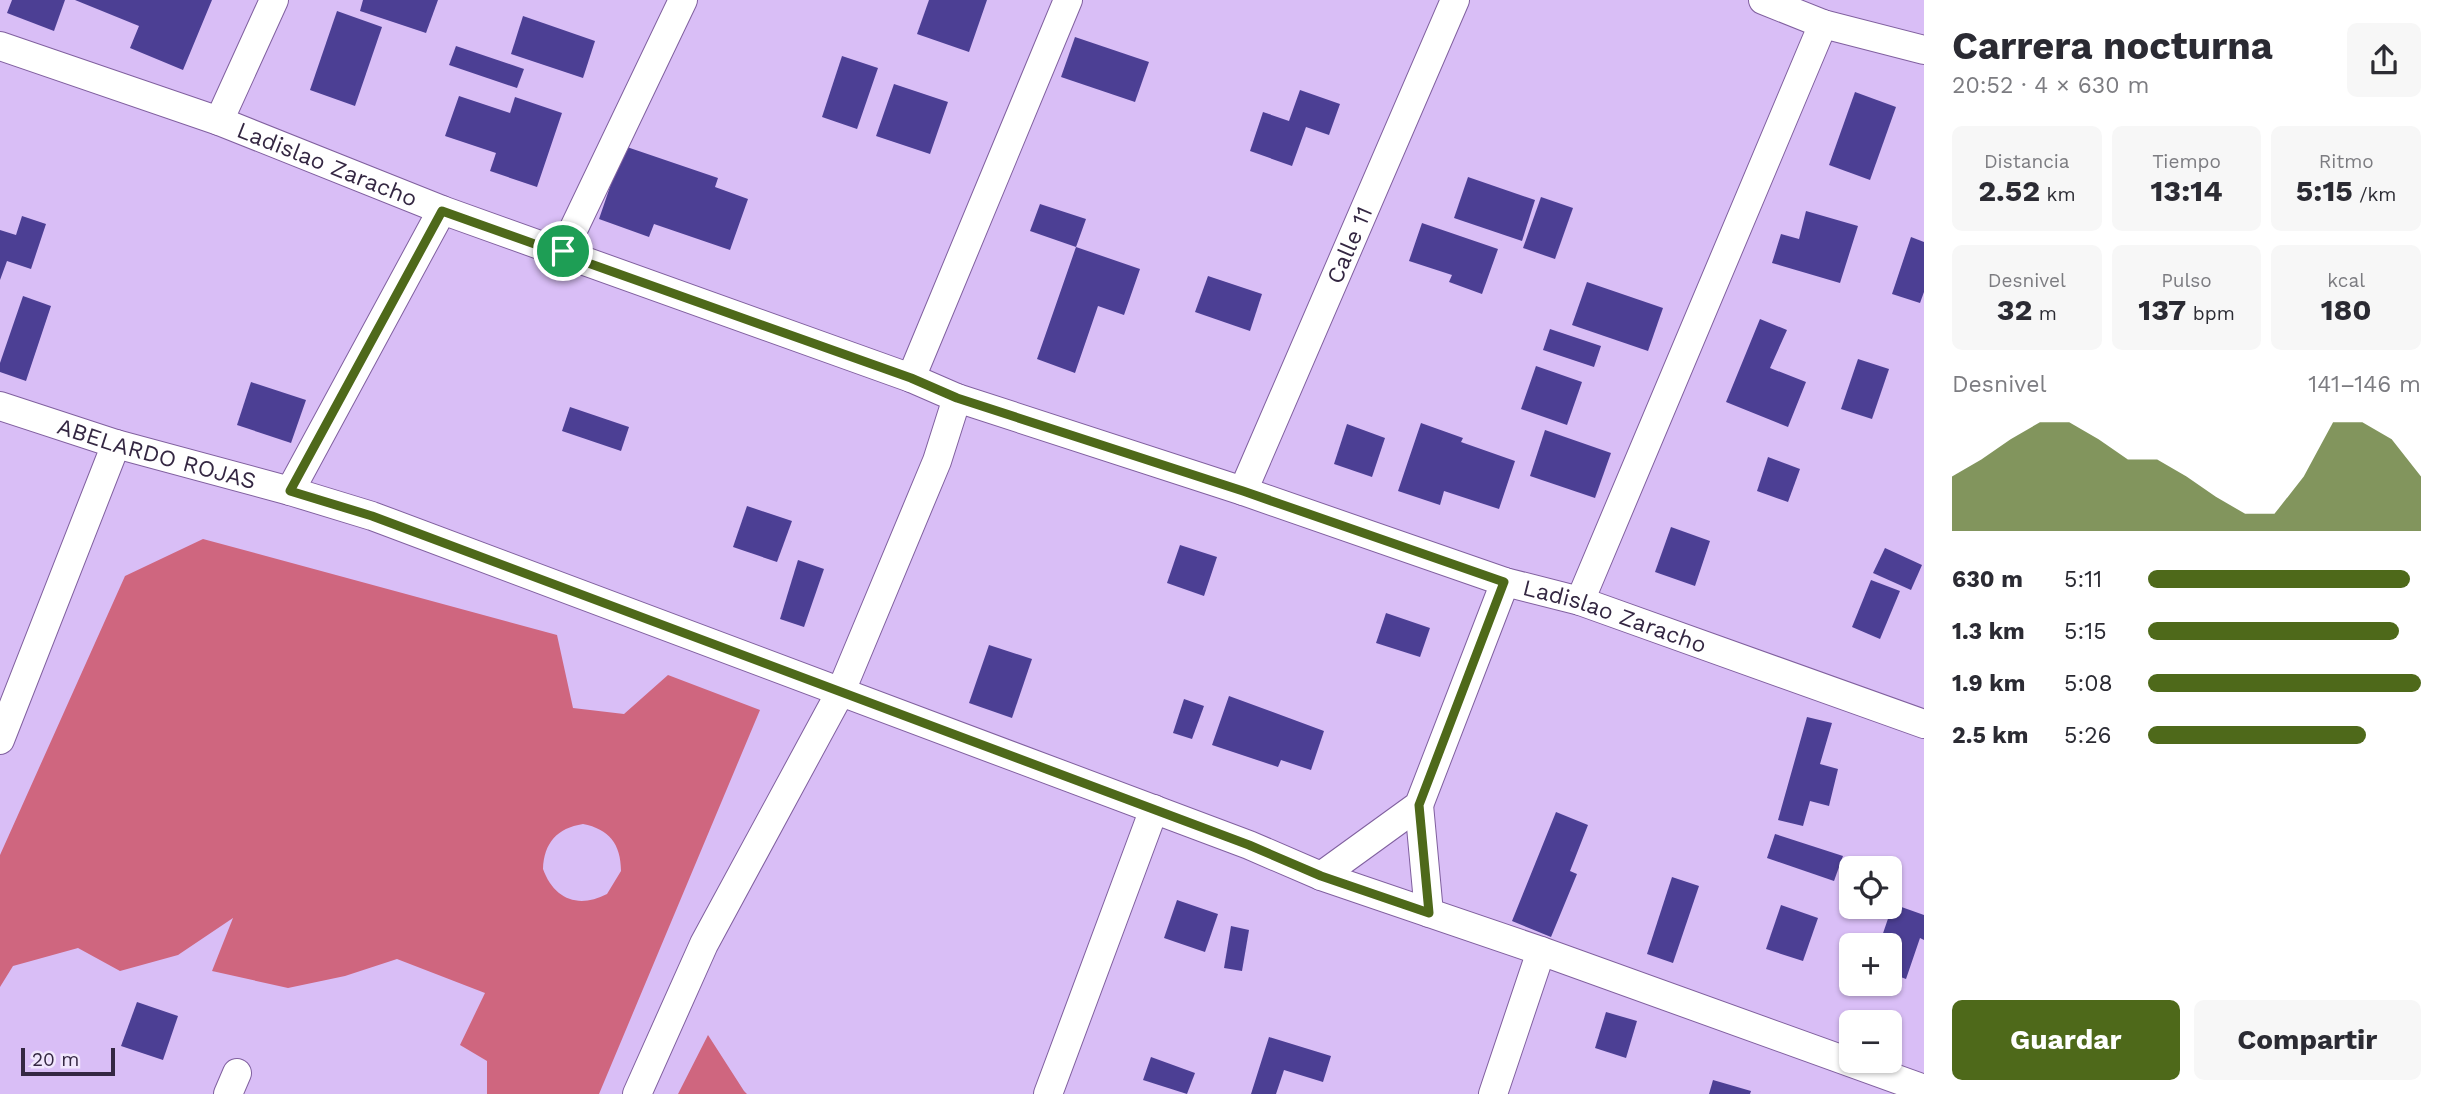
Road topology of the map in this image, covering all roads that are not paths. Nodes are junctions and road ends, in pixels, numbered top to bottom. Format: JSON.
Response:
{"nodes":[{"id":1,"x":274,"y":0,"type":"edge"},
{"id":2,"x":682,"y":0,"type":"edge"},
{"id":3,"x":1068,"y":0,"type":"edge"},
{"id":4,"x":1455,"y":0,"type":"edge"},
{"id":5,"x":1763,"y":0,"type":"edge"},
{"id":6,"x":1823,"y":24,"type":"junction"},
{"id":7,"x":0,"y":46,"type":"edge"},
{"id":8,"x":1924,"y":50,"type":"edge"},
{"id":9,"x":219,"y":121,"type":"junction"},
{"id":10,"x":442,"y":211,"type":"junction"},
{"id":11,"x":563,"y":251,"type":"junction"},
{"id":12,"x":911,"y":378,"type":"junction"},
{"id":13,"x":957,"y":398,"type":"junction"},
{"id":14,"x":0,"y":406,"type":"edge"},
{"id":15,"x":116,"y":444,"type":"junction"},
{"id":16,"x":290,"y":491,"type":"junction"},
{"id":17,"x":1243,"y":491,"type":"junction"},
{"id":18,"x":1504,"y":582,"type":"junction"},
{"id":19,"x":1580,"y":601,"type":"junction"},
{"id":20,"x":841,"y":691,"type":"junction"},
{"id":21,"x":1924,"y":724,"type":"edge"},
{"id":22,"x":0,"y":740,"type":"edge"},
{"id":23,"x":1419,"y":805,"type":"junction"},
{"id":24,"x":1154,"y":809,"type":"junction"},
{"id":25,"x":1321,"y":876,"type":"junction"},
{"id":26,"x":1429,"y":913,"type":"junction"},
{"id":27,"x":1541,"y":951,"type":"junction"},
{"id":28,"x":1922,"y":1088,"type":"edge"},
{"id":29,"x":637,"y":1094,"type":"edge"},
{"id":30,"x":1048,"y":1094,"type":"edge"},
{"id":31,"x":1493,"y":1094,"type":"edge"}],
"edges":[{"from":1,"to":9,"type":"street"},
{"from":2,"to":11,"type":"street"},
{"from":3,"to":12,"type":"street"},
{"from":4,"to":17,"type":"street","name":"Calle 11"},
{"from":5,"to":6,"type":"street"},
{"from":6,"to":8,"type":"street"},
{"from":6,"to":19,"type":"street"},
{"from":7,"to":9,"type":"street","name":"Ladislao Zaracho"},
{"from":9,"to":10,"type":"street","name":"Ladislao Zaracho"},
{"from":10,"to":11,"type":"street","name":"Ladislao Zaracho"},
{"from":10,"to":16,"type":"street"},
{"from":11,"to":12,"type":"street","name":"Ladislao Zaracho"},
{"from":12,"to":13,"type":"street","name":"Ladislao Zaracho"},
{"from":13,"to":17,"type":"street","name":"Ladislao Zaracho"},
{"from":13,"to":20,"type":"street"},
{"from":14,"to":15,"type":"street","name":"ABELARDO ROJAS"},
{"from":15,"to":16,"type":"street","name":"ABELARDO ROJAS"},
{"from":15,"to":22,"type":"street"},
{"from":16,"to":20,"type":"street","name":"ABELARDO ROJAS"},
{"from":17,"to":18,"type":"street","name":"Ladislao Zaracho"},
{"from":18,"to":19,"type":"street","name":"Ladislao Zaracho"},
{"from":18,"to":23,"type":"street"},
{"from":19,"to":21,"type":"street","name":"Ladislao Zaracho"},
{"from":20,"to":24,"type":"street","name":"ABELARDO ROJAS"},
{"from":20,"to":29,"type":"street"},
{"from":23,"to":25,"type":"street"},
{"from":23,"to":26,"type":"street"},
{"from":24,"to":25,"type":"street","name":"ABELARDO ROJAS"},
{"from":24,"to":30,"type":"street"},
{"from":25,"to":26,"type":"street","name":"ABELARDO ROJAS"},
{"from":26,"to":27,"type":"street","name":"ABELARDO ROJAS"},
{"from":27,"to":28,"type":"street","name":"ABELARDO ROJAS"},
{"from":27,"to":31,"type":"street"}]}
